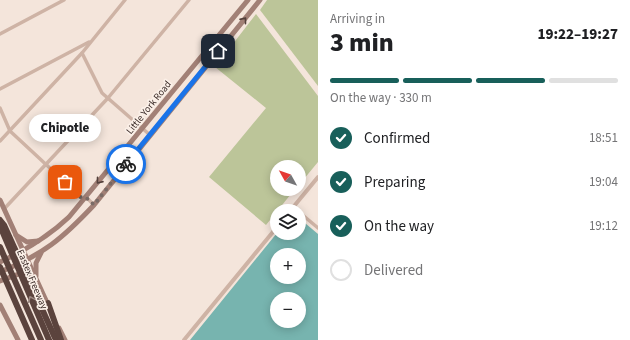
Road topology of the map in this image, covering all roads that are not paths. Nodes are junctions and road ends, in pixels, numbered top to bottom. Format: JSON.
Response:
{"nodes":[{"id":1,"x":64,"y":0,"type":"edge"},
{"id":2,"x":125,"y":0,"type":"edge"},
{"id":3,"x":189,"y":0,"type":"edge"},
{"id":4,"x":248,"y":0,"type":"edge"},
{"id":5,"x":260,"y":0,"type":"edge"},
{"id":6,"x":0,"y":34,"type":"edge"},
{"id":7,"x":91,"y":41,"type":"junction"},
{"id":8,"x":82,"y":53,"type":"junction"},
{"id":9,"x":182,"y":78,"type":"junction"},
{"id":10,"x":190,"y":85,"type":"junction"},
{"id":11,"x":0,"y":89,"type":"edge"},
{"id":12,"x":108,"y":98,"type":"junction"},
{"id":13,"x":0,"y":108,"type":"edge"},
{"id":14,"x":142,"y":128,"type":"junction"},
{"id":15,"x":10,"y":131,"type":"junction"},
{"id":16,"x":150,"y":135,"type":"junction"},
{"id":17,"x":0,"y":141,"type":"edge"},
{"id":18,"x":46,"y":165,"type":"junction"},
{"id":19,"x":318,"y":177,"type":"edge"},
{"id":20,"x":85,"y":198,"type":"junction"},
{"id":21,"x":0,"y":200,"type":"edge"},
{"id":22,"x":296,"y":204,"type":"edge"},
{"id":23,"x":94,"y":205,"type":"junction"},
{"id":24,"x":4,"y":209,"type":"junction"},
{"id":25,"x":306,"y":218,"type":"edge"},
{"id":26,"x":0,"y":220,"type":"edge"},
{"id":27,"x":0,"y":226,"type":"edge"},
{"id":28,"x":318,"y":228,"type":"edge"},
{"id":29,"x":56,"y":229,"type":"junction"},
{"id":30,"x":270,"y":236,"type":"edge"},
{"id":31,"x":63,"y":237,"type":"junction"},
{"id":32,"x":12,"y":238,"type":"junction"},
{"id":33,"x":42,"y":239,"type":"junction"},
{"id":34,"x":0,"y":247,"type":"edge"},
{"id":35,"x":24,"y":251,"type":"junction"},
{"id":36,"x":42,"y":252,"type":"junction"},
{"id":37,"x":0,"y":255,"type":"edge"},
{"id":38,"x":28,"y":260,"type":"junction"},
{"id":39,"x":0,"y":262,"type":"edge"},
{"id":40,"x":0,"y":266,"type":"edge"},
{"id":41,"x":0,"y":272,"type":"edge"},
{"id":42,"x":36,"y":277,"type":"junction"},
{"id":43,"x":0,"y":281,"type":"edge"},
{"id":44,"x":26,"y":282,"type":"junction"},
{"id":45,"x":48,"y":303,"type":"junction"},
{"id":46,"x":0,"y":305,"type":"edge"},
{"id":47,"x":3,"y":311,"type":"junction"},
{"id":48,"x":15,"y":340,"type":"edge"},
{"id":49,"x":18,"y":340,"type":"edge"},
{"id":50,"x":32,"y":340,"type":"edge"},
{"id":51,"x":41,"y":340,"type":"edge"},
{"id":52,"x":49,"y":340,"type":"edge"},
{"id":53,"x":56,"y":340,"type":"edge"},
{"id":54,"x":61,"y":340,"type":"edge"},
{"id":55,"x":65,"y":340,"type":"edge"},
{"id":56,"x":184,"y":340,"type":"edge"}],
"edges":[{"from":1,"to":6,"type":"street"},
{"from":2,"to":7,"type":"street"},
{"from":3,"to":12,"type":"street"},
{"from":4,"to":9,"type":"main road","name":"Little York Road"},
{"from":10,"to":5,"type":"main road","name":"Little York Road","one_way":true},
{"from":7,"to":8,"type":"street"},
{"from":7,"to":11,"type":"street"},
{"from":8,"to":12,"type":"street"},
{"from":8,"to":15,"type":"street"},
{"from":9,"to":10,"type":"main road"},
{"from":9,"to":14,"type":"main road","name":"Little York Road"},
{"from":10,"to":16,"type":"main road","name":"Little York Road"},
{"from":12,"to":14,"type":"street"},
{"from":12,"to":18,"type":"street"},
{"from":13,"to":15,"type":"street"},
{"from":14,"to":16,"type":"street"},
{"from":14,"to":20,"type":"main road","name":"Little York Road","one_way":true},
{"from":15,"to":17,"type":"street"},
{"from":15,"to":18,"type":"street"},
{"from":16,"to":23,"type":"main road","name":"Little York Road"},
{"from":18,"to":20,"type":"street"},
{"from":18,"to":24,"type":"street"},
{"from":19,"to":22,"type":"street"},
{"from":20,"to":23,"type":"street"},
{"from":20,"to":29,"type":"main road","name":"Little York Road"},
{"from":21,"to":24,"type":"main road"},
{"from":23,"to":31,"type":"main road","name":"Little York Road"},
{"from":24,"to":32,"type":"main road"},
{"from":25,"to":28,"type":"street"},
{"from":26,"to":32,"type":"highway"},
{"from":27,"to":32,"type":"highway","name":"Eastex Freeway"},
{"from":29,"to":31,"type":"main road"},
{"from":29,"to":33,"type":"main road","name":"Little York Road"},
{"from":30,"to":56,"type":"street"},
{"from":31,"to":36,"type":"main road","name":"Little York Road"},
{"from":32,"to":33,"type":"main road"},
{"from":32,"to":35,"type":"main road"},
{"from":32,"to":37,"type":"main road"},
{"from":32,"to":44,"type":"highway","name":"Eastex Freeway"},
{"from":33,"to":35,"type":"main road","name":"Little York Road"},
{"from":34,"to":51,"type":"highway"},
{"from":35,"to":38,"type":"main road"},
{"from":35,"to":39,"type":"main road","name":"Little York Road"},
{"from":36,"to":38,"type":"main road","name":"Little York Road"},
{"from":36,"to":42,"type":"main road"},
{"from":38,"to":41,"type":"main road","name":"Little York Road"},
{"from":38,"to":42,"type":"main road"},
{"from":40,"to":50,"type":"highway"},
{"from":42,"to":43,"type":"main road"},
{"from":42,"to":45,"type":"main road"},
{"from":52,"to":44,"type":"highway","name":"Eastex Freeway","one_way":true},
{"from":44,"to":53,"type":"highway"},
{"from":45,"to":54,"type":"highway"},
{"from":45,"to":55,"type":"main road"},
{"from":46,"to":47,"type":"main road"},
{"from":47,"to":48,"type":"main road"},
{"from":47,"to":49,"type":"main road"}]}
